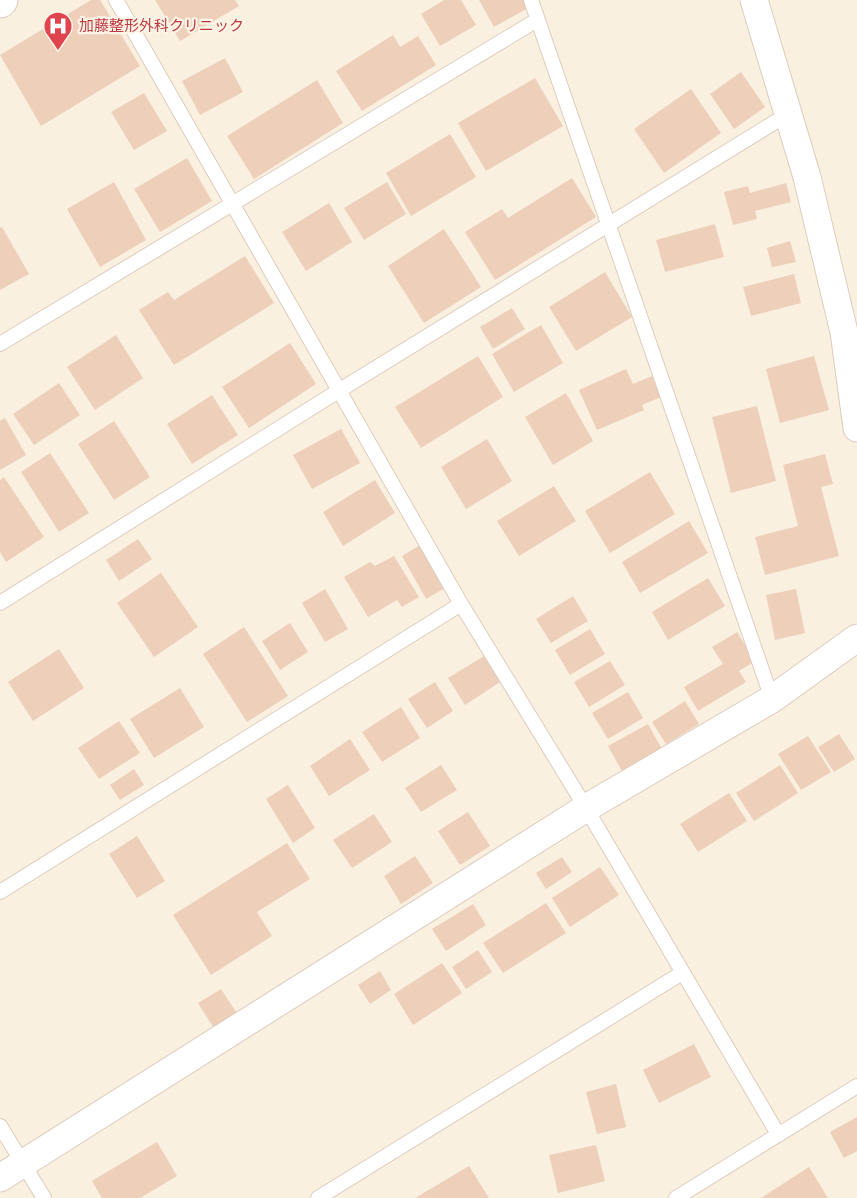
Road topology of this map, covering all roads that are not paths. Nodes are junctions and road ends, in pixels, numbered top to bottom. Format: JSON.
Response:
{"nodes":[{"id":1,"x":116,"y":0,"type":"edge"},
{"id":2,"x":531,"y":0,"type":"edge"},
{"id":3,"x":754,"y":0,"type":"edge"},
{"id":4,"x":537,"y":20,"type":"junction"},
{"id":5,"x":788,"y":114,"type":"junction"},
{"id":6,"x":233,"y":203,"type":"junction"},
{"id":7,"x":609,"y":225,"type":"junction"},
{"id":8,"x":0,"y":345,"type":"edge"},
{"id":9,"x":340,"y":390,"type":"junction"},
{"id":10,"x":857,"y":428,"type":"edge"},
{"id":11,"x":0,"y":603,"type":"edge"},
{"id":12,"x":461,"y":604,"type":"junction"},
{"id":13,"x":857,"y":638,"type":"edge"},
{"id":14,"x":772,"y":699,"type":"junction"},
{"id":15,"x":586,"y":808,"type":"junction"},
{"id":16,"x":0,"y":892,"type":"edge"},
{"id":17,"x":682,"y":973,"type":"junction"},
{"id":18,"x":857,"y":1086,"type":"edge"},
{"id":19,"x":0,"y":1126,"type":"edge"},
{"id":20,"x":778,"y":1134,"type":"junction"},
{"id":21,"x":23,"y":1164,"type":"junction"},
{"id":22,"x":0,"y":1178,"type":"edge"},
{"id":23,"x":45,"y":1198,"type":"edge"},
{"id":24,"x":318,"y":1198,"type":"edge"},
{"id":25,"x":676,"y":1198,"type":"edge"}],
"edges":[{"from":1,"to":6,"type":"lane"},
{"from":2,"to":4,"type":"lane"},
{"from":3,"to":5,"type":"street"},
{"from":4,"to":6,"type":"lane"},
{"from":4,"to":7,"type":"lane"},
{"from":5,"to":7,"type":"lane"},
{"from":5,"to":10,"type":"street"},
{"from":6,"to":8,"type":"lane"},
{"from":6,"to":9,"type":"lane"},
{"from":7,"to":9,"type":"lane"},
{"from":7,"to":14,"type":"lane"},
{"from":9,"to":11,"type":"lane"},
{"from":9,"to":12,"type":"lane"},
{"from":12,"to":15,"type":"lane"},
{"from":12,"to":16,"type":"lane"},
{"from":13,"to":14,"type":"street"},
{"from":14,"to":15,"type":"street"},
{"from":15,"to":17,"type":"lane"},
{"from":15,"to":21,"type":"street"},
{"from":17,"to":20,"type":"lane"},
{"from":17,"to":24,"type":"lane"},
{"from":18,"to":20,"type":"lane"},
{"from":19,"to":21,"type":"lane"},
{"from":20,"to":25,"type":"lane"},
{"from":21,"to":22,"type":"street"},
{"from":21,"to":23,"type":"lane"}]}
